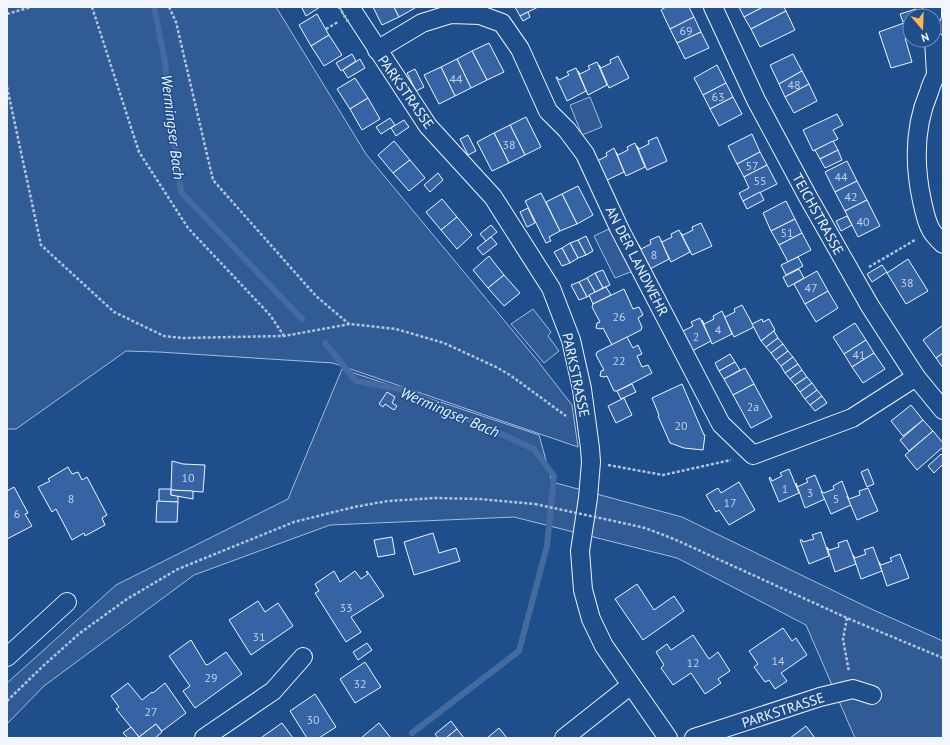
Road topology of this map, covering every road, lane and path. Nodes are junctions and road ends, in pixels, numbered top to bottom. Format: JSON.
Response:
{"nodes":[{"id":1,"x":31,"y":7,"type":"edge"},
{"id":2,"x":92,"y":7,"type":"edge"},
{"id":3,"x":169,"y":7,"type":"edge"},
{"id":4,"x":350,"y":7,"type":"edge"},
{"id":5,"x":713,"y":7,"type":"edge"},
{"id":6,"x":477,"y":11,"type":"edge"},
{"id":7,"x":7,"y":14,"type":"edge"},
{"id":8,"x":936,"y":48,"type":"edge"},
{"id":9,"x":377,"y":50,"type":"junction"},
{"id":10,"x":940,"y":72,"type":"edge"},
{"id":11,"x":7,"y":87,"type":"edge"},
{"id":12,"x":931,"y":231,"type":"junction"},
{"id":13,"x":943,"y":244,"type":"edge"},
{"id":14,"x":853,"y":276,"type":"junction"},
{"id":15,"x":350,"y":324,"type":"junction"},
{"id":16,"x":284,"y":336,"type":"junction"},
{"id":17,"x":916,"y":376,"type":"junction"},
{"id":18,"x":943,"y":410,"type":"edge"},
{"id":19,"x":588,"y":432,"type":"junction"},
{"id":20,"x":752,"y":455,"type":"junction"},
{"id":21,"x":606,"y":464,"type":"dead end"},
{"id":22,"x":68,"y":602,"type":"dead end"},
{"id":23,"x":847,"y":618,"type":"junction"},
{"id":24,"x":7,"y":657,"type":"edge"},
{"id":25,"x":303,"y":657,"type":"dead end"},
{"id":26,"x":943,"y":658,"type":"edge"},
{"id":27,"x":631,"y":685,"type":"junction"},
{"id":28,"x":853,"y":689,"type":"junction"},
{"id":29,"x":872,"y":695,"type":"dead end"},
{"id":30,"x":7,"y":701,"type":"edge"},
{"id":31,"x":204,"y":738,"type":"edge"},
{"id":32,"x":564,"y":738,"type":"edge"},
{"id":33,"x":668,"y":738,"type":"edge"},
{"id":34,"x":694,"y":738,"type":"edge"}],
"edges":[{"from":1,"to":7,"type":"path"},
{"from":2,"to":16,"type":"path"},
{"from":3,"to":15,"type":"path"},
{"from":4,"to":9,"type":"street","name":"PARKSTRASSE"},
{"from":5,"to":14,"type":"street","name":"TEICHSTRASSE"},
{"from":6,"to":9,"type":"street","name":"AN DER LANDWEHR"},
{"from":6,"to":20,"type":"street","name":"AN DER LANDWEHR"},
{"from":8,"to":10,"type":"street"},
{"from":9,"to":19,"type":"street","name":"PARKSTRASSE"},
{"from":10,"to":12,"type":"street"},
{"from":11,"to":16,"type":"path"},
{"from":12,"to":13,"type":"street"},
{"from":12,"to":14,"type":"path"},
{"from":14,"to":17,"type":"street","name":"TEICHSTRASSE"},
{"from":15,"to":16,"type":"path"},
{"from":15,"to":19,"type":"path"},
{"from":17,"to":18,"type":"street","name":"TEICHSTRASSE"},
{"from":17,"to":20,"type":"street"},
{"from":19,"to":27,"type":"street","name":"PARKSTRASSE"},
{"from":20,"to":21,"type":"path"},
{"from":22,"to":24,"type":"street"},
{"from":23,"to":26,"type":"path"},
{"from":23,"to":28,"type":"path"},
{"from":23,"to":30,"type":"path","bridge":true},
{"from":25,"to":31,"type":"street"},
{"from":27,"to":32,"type":"street"},
{"from":27,"to":33,"type":"street","name":"PARKSTRASSE"},
{"from":28,"to":29,"type":"street"},
{"from":28,"to":34,"type":"street","name":"PARKSTRASSE"}]}
